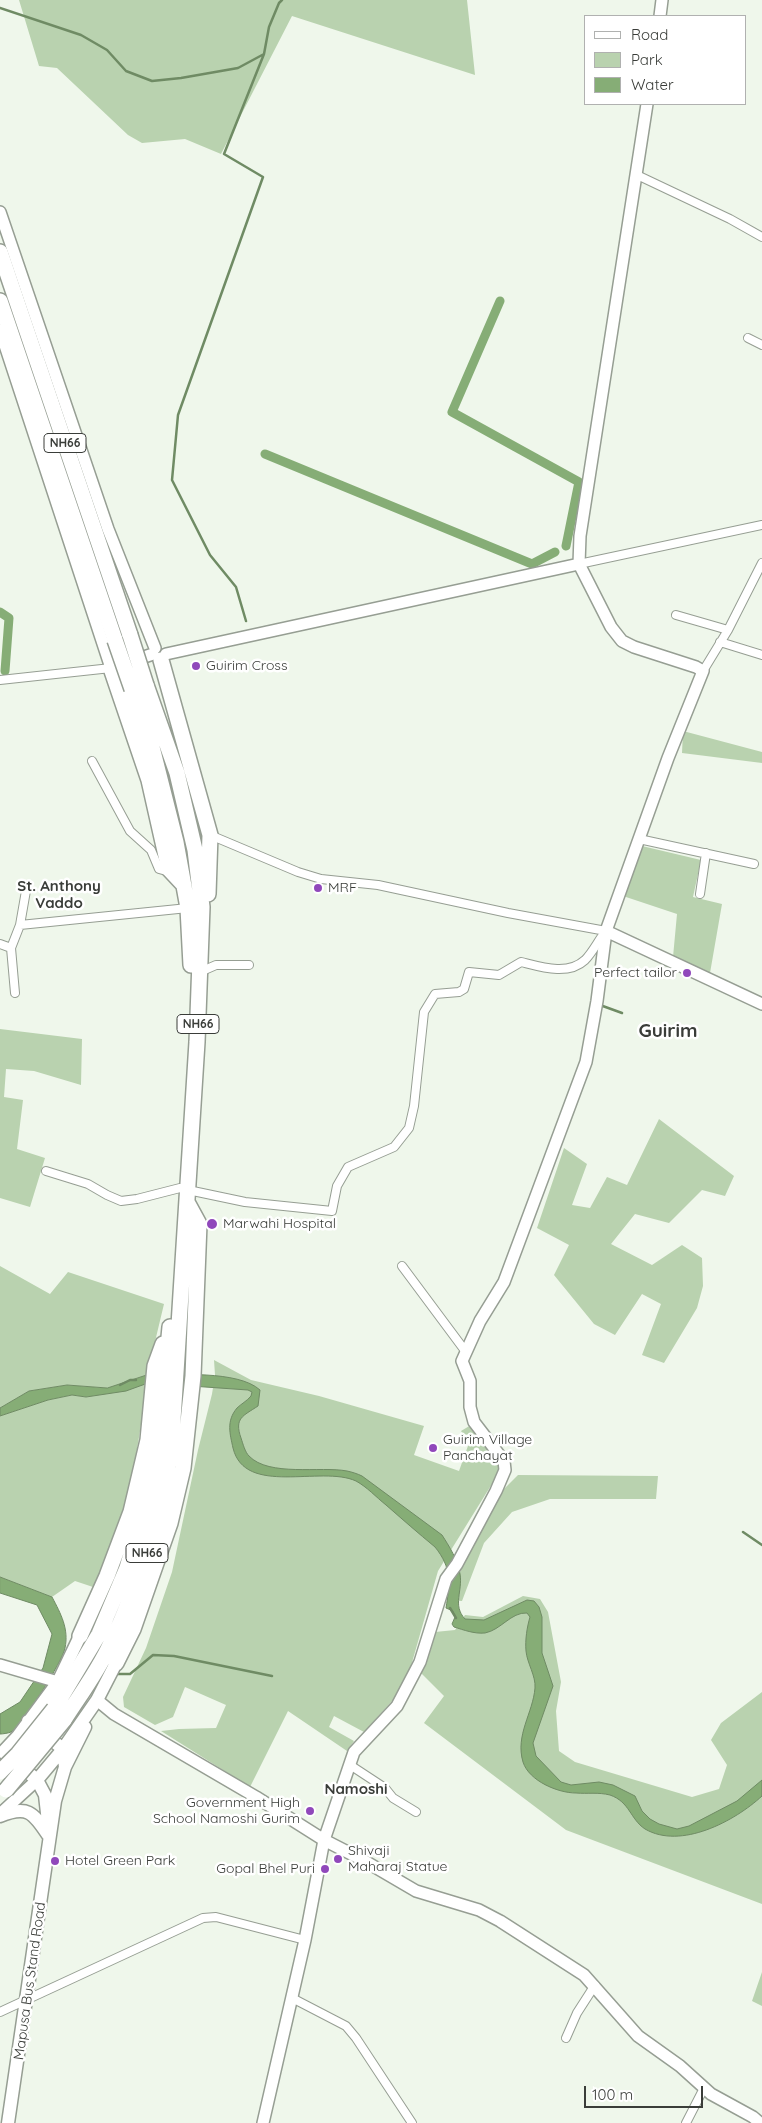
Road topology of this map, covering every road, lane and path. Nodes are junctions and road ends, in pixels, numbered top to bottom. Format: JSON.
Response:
{"nodes":[{"id":1,"x":662,"y":0,"type":"edge"},
{"id":2,"x":660,"y":15,"type":"edge"},
{"id":3,"x":647,"y":105,"type":"edge"},
{"id":4,"x":637,"y":175,"type":"junction"},
{"id":5,"x":0,"y":212,"type":"edge"},
{"id":6,"x":762,"y":237,"type":"edge"},
{"id":7,"x":0,"y":252,"type":"edge"},
{"id":8,"x":0,"y":302,"type":"edge"},
{"id":9,"x":0,"y":330,"type":"edge"},
{"id":10,"x":748,"y":338,"type":"dead end"},
{"id":11,"x":762,"y":345,"type":"edge"},
{"id":12,"x":762,"y":525,"type":"edge"},
{"id":13,"x":762,"y":563,"type":"edge"},
{"id":14,"x":579,"y":564,"type":"junction"},
{"id":15,"x":676,"y":614,"type":"dead end"},
{"id":16,"x":728,"y":630,"type":"junction"},
{"id":17,"x":720,"y":642,"type":"junction"},
{"id":18,"x":159,"y":654,"type":"junction"},
{"id":19,"x":762,"y":655,"type":"edge"},
{"id":20,"x":111,"y":668,"type":"junction"},
{"id":21,"x":703,"y":671,"type":"junction"},
{"id":22,"x":0,"y":680,"type":"edge"},
{"id":23,"x":92,"y":761,"type":"dead end"},
{"id":24,"x":210,"y":835,"type":"junction"},
{"id":25,"x":639,"y":839,"type":"junction"},
{"id":26,"x":706,"y":853,"type":"junction"},
{"id":27,"x":754,"y":864,"type":"dead end"},
{"id":28,"x":170,"y":872,"type":"junction"},
{"id":29,"x":184,"y":884,"type":"junction"},
{"id":30,"x":27,"y":886,"type":"dead end"},
{"id":31,"x":700,"y":894,"type":"dead end"},
{"id":32,"x":195,"y":907,"type":"junction"},
{"id":33,"x":20,"y":925,"type":"junction"},
{"id":34,"x":606,"y":931,"type":"junction"},
{"id":35,"x":0,"y":944,"type":"edge"},
{"id":36,"x":11,"y":948,"type":"junction"},
{"id":37,"x":249,"y":965,"type":"dead end"},
{"id":38,"x":200,"y":972,"type":"junction"},
{"id":39,"x":15,"y":993,"type":"dead end"},
{"id":40,"x":762,"y":1004,"type":"edge"},
{"id":41,"x":46,"y":1171,"type":"dead end"},
{"id":42,"x":185,"y":1194,"type":"junction"},
{"id":43,"x":402,"y":1266,"type":"dead end"},
{"id":44,"x":170,"y":1323,"type":"junction"},
{"id":45,"x":466,"y":1352,"type":"junction"},
{"id":46,"x":80,"y":1636,"type":"joint"},
{"id":47,"x":116,"y":1664,"type":"joint"},
{"id":48,"x":0,"y":1665,"type":"edge"},
{"id":49,"x":54,"y":1680,"type":"junction"},
{"id":50,"x":94,"y":1705,"type":"junction"},
{"id":51,"x":59,"y":1714,"type":"junction"},
{"id":52,"x":28,"y":1722,"type":"junction"},
{"id":53,"x":63,"y":1749,"type":"junction"},
{"id":54,"x":1,"y":1754,"type":"edge"},
{"id":55,"x":350,"y":1765,"type":"junction"},
{"id":56,"x":65,"y":1767,"type":"junction"},
{"id":57,"x":0,"y":1772,"type":"edge"},
{"id":58,"x":37,"y":1780,"type":"junction"},
{"id":59,"x":3,"y":1792,"type":"edge"},
{"id":60,"x":416,"y":1812,"type":"dead end"},
{"id":61,"x":0,"y":1815,"type":"edge"},
{"id":62,"x":50,"y":1839,"type":"junction"},
{"id":63,"x":324,"y":1840,"type":"junction"},
{"id":64,"x":306,"y":1940,"type":"junction"},
{"id":65,"x":594,"y":1985,"type":"junction"},
{"id":66,"x":27,"y":1998,"type":"junction"},
{"id":67,"x":292,"y":1998,"type":"junction"},
{"id":68,"x":0,"y":2012,"type":"edge"},
{"id":69,"x":566,"y":2038,"type":"dead end"},
{"id":70,"x":704,"y":2088,"type":"junction"},
{"id":71,"x":8,"y":2123,"type":"edge"},
{"id":72,"x":263,"y":2123,"type":"edge"},
{"id":73,"x":412,"y":2123,"type":"edge"},
{"id":74,"x":686,"y":2123,"type":"edge"},
{"id":75,"x":760,"y":2123,"type":"edge"}],
"edges":[{"from":1,"to":2,"type":"street"},
{"from":3,"to":4,"type":"street"},
{"from":4,"to":6,"type":"street"},
{"from":4,"to":14,"type":"street"},
{"from":5,"to":18,"type":"street"},
{"from":7,"to":32,"type":"highway","number":"NH66","bridge":true},
{"from":8,"to":29,"type":"highway","number":"NH66","bridge":true},
{"from":9,"to":20,"type":"street"},
{"from":10,"to":11,"type":"street"},
{"from":12,"to":14,"type":"street"},
{"from":13,"to":16,"type":"street"},
{"from":14,"to":18,"type":"street"},
{"from":14,"to":21,"type":"street"},
{"from":15,"to":16,"type":"street"},
{"from":16,"to":17,"type":"street"},
{"from":17,"to":19,"type":"street"},
{"from":17,"to":21,"type":"street"},
{"from":18,"to":20,"type":"street"},
{"from":18,"to":24,"type":"highway"},
{"from":20,"to":22,"type":"street"},
{"from":20,"to":28,"type":"highway"},
{"from":21,"to":25,"type":"street"},
{"from":23,"to":28,"type":"street"},
{"from":24,"to":32,"type":"highway"},
{"from":24,"to":34,"type":"street"},
{"from":25,"to":26,"type":"street"},
{"from":25,"to":34,"type":"street"},
{"from":26,"to":27,"type":"street"},
{"from":26,"to":31,"type":"street"},
{"from":28,"to":29,"type":"highway"},
{"from":29,"to":32,"type":"highway","number":"NH66"},
{"from":30,"to":33,"type":"street"},
{"from":32,"to":33,"type":"street"},
{"from":32,"to":38,"type":"highway","number":"NH66"},
{"from":32,"to":42,"type":"highway","number":"NH66"},
{"from":33,"to":36,"type":"street"},
{"from":34,"to":40,"type":"street"},
{"from":34,"to":42,"type":"street"},
{"from":34,"to":45,"type":"street"},
{"from":35,"to":36,"type":"street"},
{"from":36,"to":39,"type":"street"},
{"from":37,"to":38,"type":"street"},
{"from":38,"to":42,"type":"highway","number":"NH66"},
{"from":41,"to":42,"type":"street"},
{"from":42,"to":44,"type":"highway","number":"NH66"},
{"from":42,"to":47,"type":"highway"},
{"from":42,"to":51,"type":"highway","number":"NH66"},
{"from":43,"to":45,"type":"street"},
{"from":44,"to":46,"type":"highway"},
{"from":44,"to":51,"type":"highway","number":"NH66"},
{"from":45,"to":55,"type":"street"},
{"from":46,"to":49,"type":"main road"},
{"from":47,"to":50,"type":"main road"},
{"from":48,"to":49,"type":"street"},
{"from":49,"to":52,"type":"main road"},
{"from":50,"to":53,"type":"main road"},
{"from":50,"to":56,"type":"main road"},
{"from":50,"to":63,"type":"street"},
{"from":51,"to":57,"type":"highway","number":"NH66","bridge":true},
{"from":51,"to":59,"type":"highway","number":"NH66","bridge":true},
{"from":52,"to":53,"type":"main road"},
{"from":52,"to":54,"type":"main road"},
{"from":53,"to":56,"type":"main road"},
{"from":53,"to":58,"type":"main road"},
{"from":54,"to":58,"type":"main road"},
{"from":55,"to":60,"type":"street"},
{"from":55,"to":63,"type":"street"},
{"from":56,"to":62,"type":"main road"},
{"from":58,"to":61,"type":"street"},
{"from":58,"to":62,"type":"main road"},
{"from":61,"to":62,"type":"main road"},
{"from":62,"to":66,"type":"main road","name":"Mapusa Bus Stand Road"},
{"from":63,"to":64,"type":"street"},
{"from":63,"to":65,"type":"street"},
{"from":64,"to":66,"type":"street"},
{"from":64,"to":67,"type":"street"},
{"from":65,"to":69,"type":"street"},
{"from":65,"to":70,"type":"street"},
{"from":66,"to":68,"type":"street"},
{"from":66,"to":71,"type":"main road","name":"Mapusa Bus Stand Road"},
{"from":67,"to":72,"type":"street"},
{"from":67,"to":73,"type":"street"},
{"from":70,"to":74,"type":"street"},
{"from":70,"to":75,"type":"street"}]}
